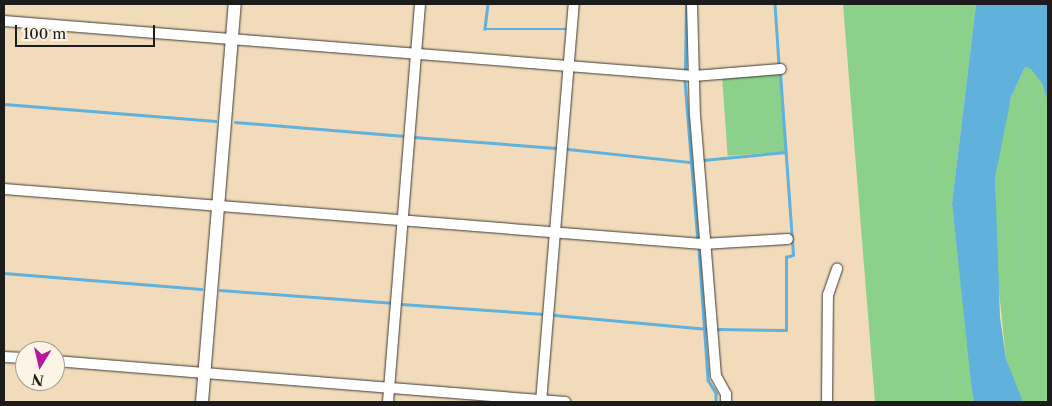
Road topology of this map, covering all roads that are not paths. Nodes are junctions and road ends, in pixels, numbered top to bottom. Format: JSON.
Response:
{"nodes":[{"id":1,"x":235,"y":4,"type":"edge"},
{"id":2,"x":420,"y":4,"type":"edge"},
{"id":3,"x":574,"y":4,"type":"edge"},
{"id":4,"x":692,"y":4,"type":"edge"},
{"id":5,"x":4,"y":21,"type":"edge"},
{"id":6,"x":232,"y":39,"type":"junction"},
{"id":7,"x":416,"y":54,"type":"junction"},
{"id":8,"x":569,"y":66,"type":"junction"},
{"id":9,"x":781,"y":69,"type":"dead end"},
{"id":10,"x":694,"y":76,"type":"junction"},
{"id":11,"x":4,"y":189,"type":"edge"},
{"id":12,"x":218,"y":206,"type":"junction"},
{"id":13,"x":401,"y":220,"type":"junction"},
{"id":14,"x":555,"y":232,"type":"junction"},
{"id":15,"x":788,"y":239,"type":"dead end"},
{"id":16,"x":708,"y":244,"type":"junction"},
{"id":17,"x":837,"y":269,"type":"dead end"},
{"id":18,"x":65,"y":362,"type":"edge"},
{"id":19,"x":205,"y":372,"type":"junction"},
{"id":20,"x":389,"y":388,"type":"junction"},
{"id":21,"x":541,"y":401,"type":"edge"},
{"id":22,"x":202,"y":402,"type":"edge"},
{"id":23,"x":388,"y":402,"type":"edge"},
{"id":24,"x":565,"y":402,"type":"edge"},
{"id":25,"x":726,"y":402,"type":"edge"},
{"id":26,"x":827,"y":402,"type":"edge"}],
"edges":[{"from":1,"to":6,"type":"street"},
{"from":2,"to":7,"type":"street"},
{"from":3,"to":8,"type":"street"},
{"from":4,"to":10,"type":"street"},
{"from":5,"to":6,"type":"street"},
{"from":6,"to":7,"type":"street"},
{"from":6,"to":12,"type":"street"},
{"from":7,"to":8,"type":"street"},
{"from":7,"to":13,"type":"street"},
{"from":8,"to":10,"type":"street"},
{"from":8,"to":14,"type":"street"},
{"from":9,"to":10,"type":"street"},
{"from":10,"to":16,"type":"street"},
{"from":11,"to":12,"type":"street"},
{"from":12,"to":13,"type":"street"},
{"from":12,"to":19,"type":"street"},
{"from":13,"to":14,"type":"street"},
{"from":13,"to":20,"type":"street"},
{"from":14,"to":16,"type":"street"},
{"from":14,"to":21,"type":"street"},
{"from":15,"to":16,"type":"street"},
{"from":16,"to":25,"type":"street"},
{"from":17,"to":26,"type":"street"},
{"from":18,"to":19,"type":"street"},
{"from":19,"to":20,"type":"street"},
{"from":19,"to":22,"type":"street"},
{"from":20,"to":21,"type":"street"},
{"from":20,"to":23,"type":"street"},
{"from":21,"to":24,"type":"street"}]}
